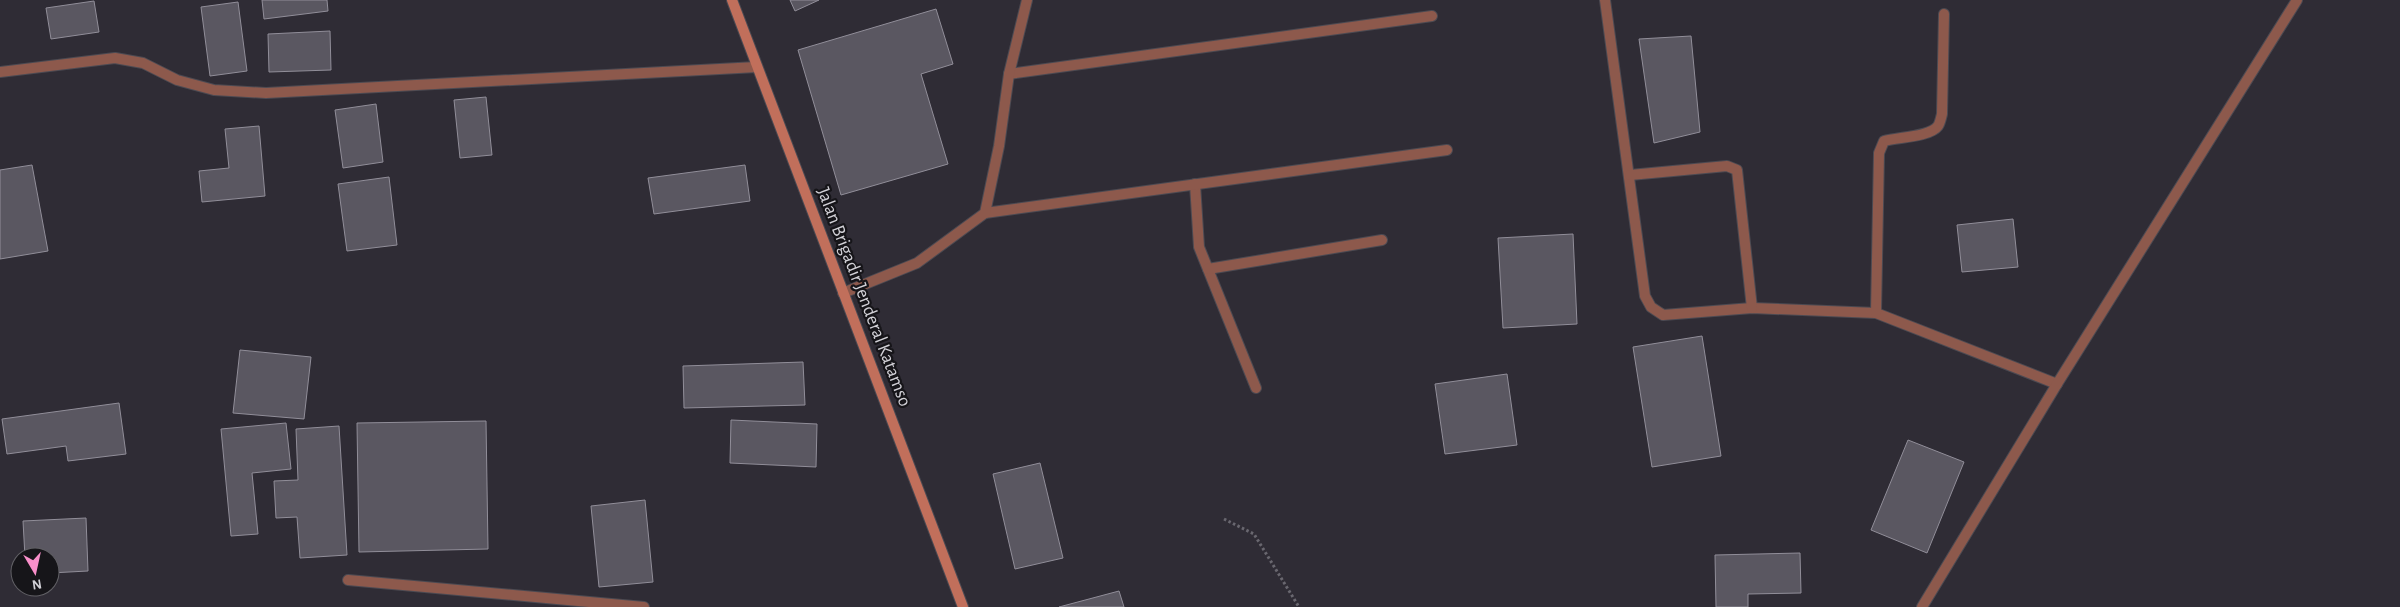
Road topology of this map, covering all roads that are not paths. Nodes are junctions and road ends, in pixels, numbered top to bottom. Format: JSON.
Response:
{"nodes":[{"id":1,"x":732,"y":0,"type":"edge"},
{"id":2,"x":1026,"y":0,"type":"edge"},
{"id":3,"x":1605,"y":0,"type":"edge"},
{"id":4,"x":2298,"y":0,"type":"edge"},
{"id":5,"x":1944,"y":14,"type":"dead end"},
{"id":6,"x":1432,"y":16,"type":"dead end"},
{"id":7,"x":757,"y":67,"type":"junction"},
{"id":8,"x":0,"y":72,"type":"edge"},
{"id":9,"x":1009,"y":74,"type":"junction"},
{"id":10,"x":1447,"y":150,"type":"dead end"},
{"id":11,"x":1630,"y":176,"type":"junction"},
{"id":12,"x":1195,"y":184,"type":"junction"},
{"id":13,"x":985,"y":213,"type":"junction"},
{"id":14,"x":1382,"y":240,"type":"dead end"},
{"id":15,"x":1208,"y":269,"type":"junction"},
{"id":16,"x":843,"y":293,"type":"junction"},
{"id":17,"x":1752,"y":308,"type":"junction"},
{"id":18,"x":1876,"y":313,"type":"junction"},
{"id":19,"x":2057,"y":384,"type":"junction"},
{"id":20,"x":1256,"y":388,"type":"dead end"},
{"id":21,"x":348,"y":580,"type":"dead end"},
{"id":22,"x":644,"y":607,"type":"edge"},
{"id":23,"x":963,"y":607,"type":"edge"},
{"id":24,"x":1922,"y":607,"type":"edge"}],
"edges":[{"from":1,"to":7,"type":"main road","name":"Jalan Brigadir Jenderal Katamso"},
{"from":2,"to":9,"type":"street"},
{"from":3,"to":11,"type":"street"},
{"from":4,"to":19,"type":"street"},
{"from":5,"to":18,"type":"street"},
{"from":6,"to":9,"type":"street"},
{"from":7,"to":8,"type":"street"},
{"from":7,"to":16,"type":"main road","name":"Jalan Brigadir Jenderal Katamso"},
{"from":9,"to":13,"type":"street"},
{"from":10,"to":12,"type":"street"},
{"from":11,"to":17,"type":"street"},
{"from":11,"to":17,"type":"street"},
{"from":12,"to":13,"type":"street"},
{"from":12,"to":15,"type":"street"},
{"from":13,"to":16,"type":"street"},
{"from":14,"to":15,"type":"street"},
{"from":15,"to":20,"type":"street"},
{"from":16,"to":23,"type":"main road","name":"Jalan Brigadir Jenderal Katamso"},
{"from":17,"to":18,"type":"street"},
{"from":18,"to":19,"type":"street"},
{"from":19,"to":24,"type":"street"},
{"from":21,"to":22,"type":"street"}]}
